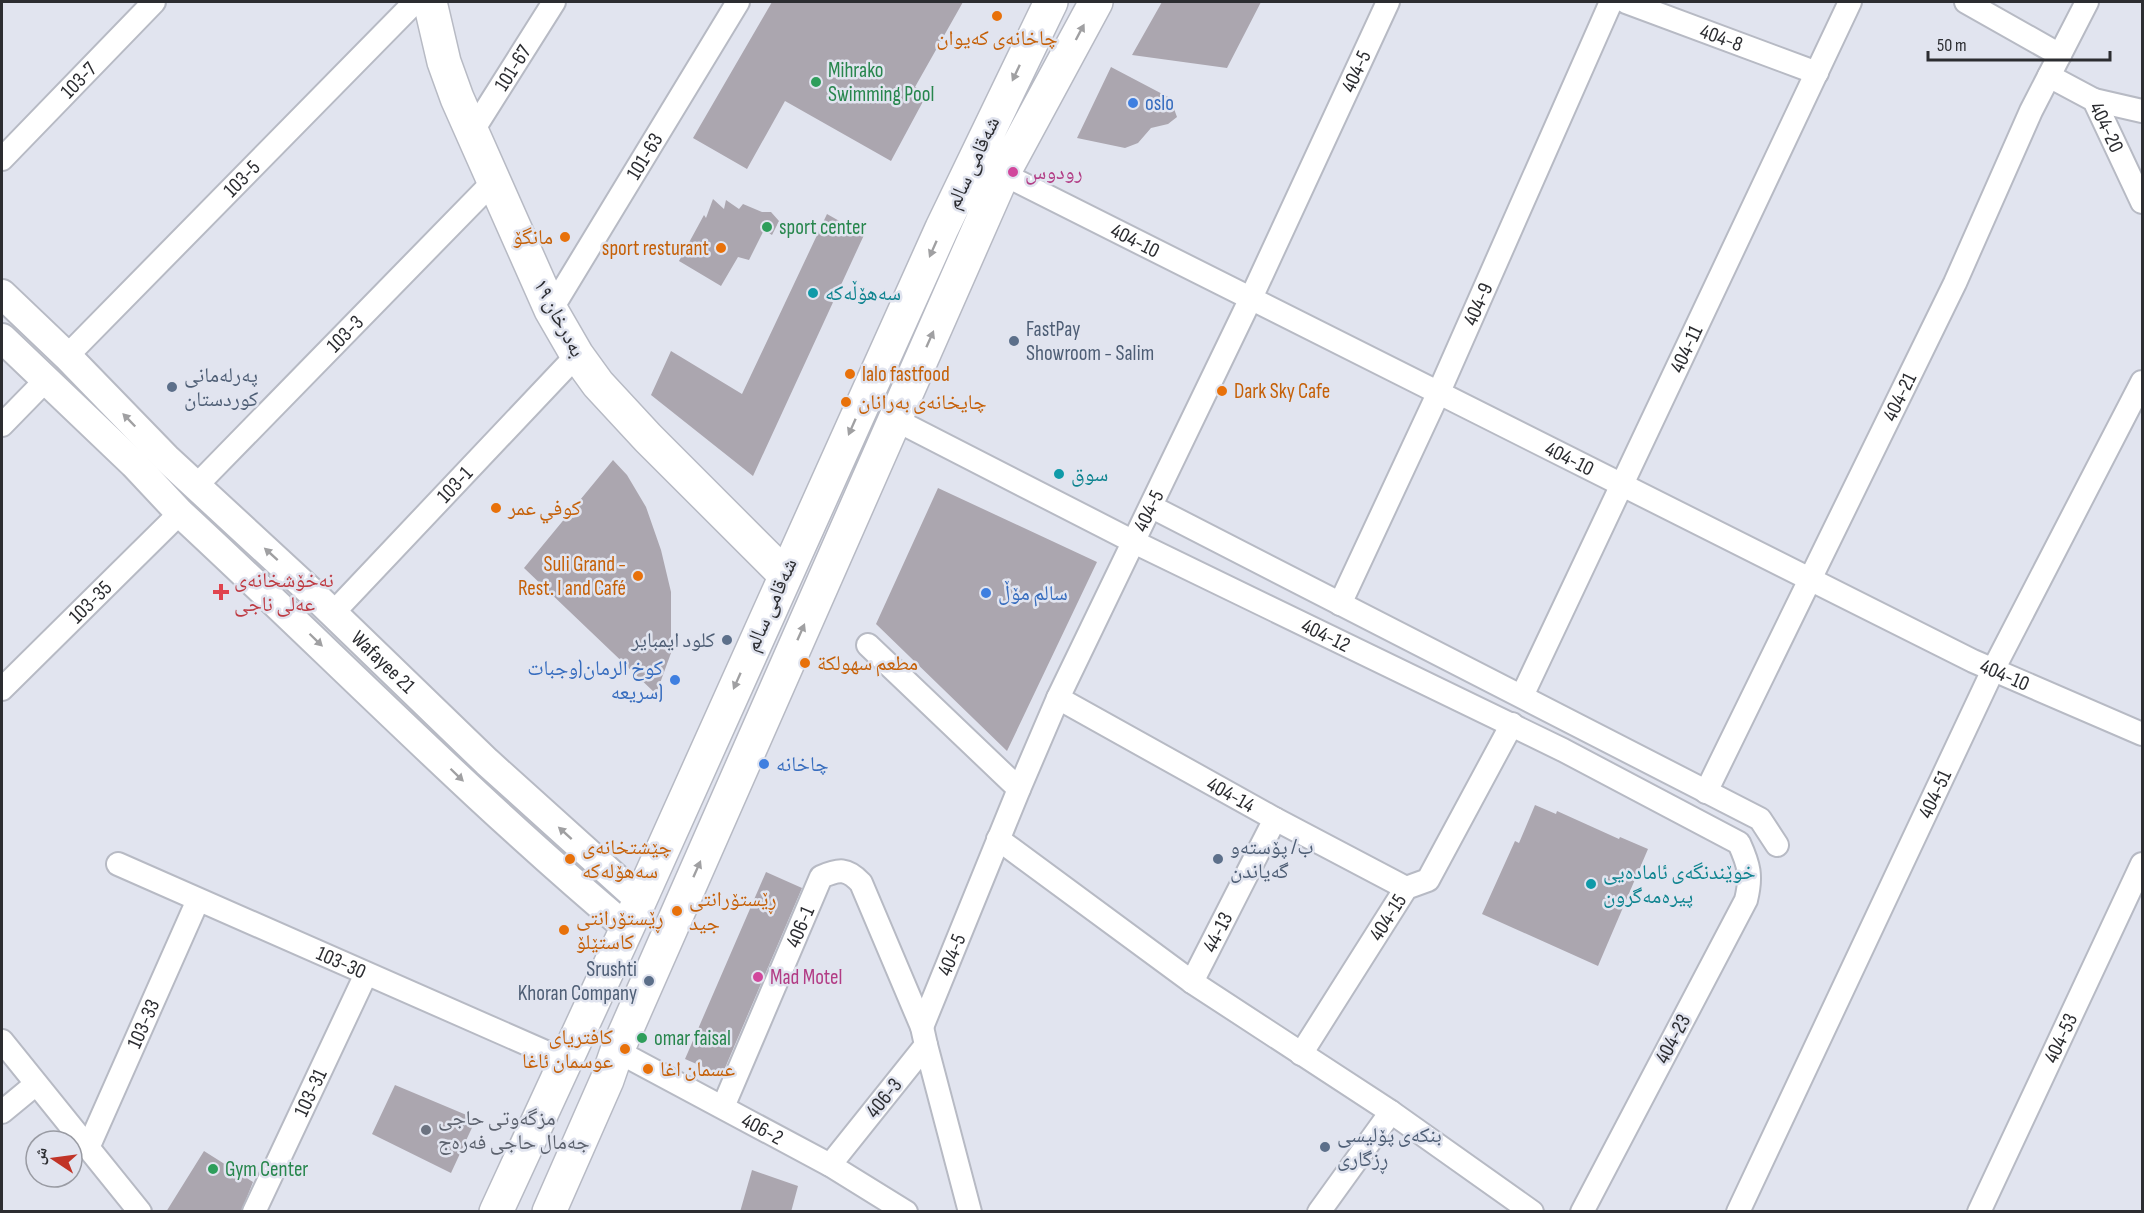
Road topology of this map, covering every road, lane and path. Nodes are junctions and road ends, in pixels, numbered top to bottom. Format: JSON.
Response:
{"nodes":[{"id":1,"x":154,"y":2,"type":"edge"},
{"id":2,"x":416,"y":2,"type":"edge"},
{"id":3,"x":430,"y":2,"type":"edge"},
{"id":4,"x":554,"y":2,"type":"edge"},
{"id":5,"x":738,"y":2,"type":"edge"},
{"id":6,"x":1051,"y":2,"type":"edge"},
{"id":7,"x":1096,"y":2,"type":"edge"},
{"id":8,"x":1388,"y":2,"type":"edge"},
{"id":9,"x":1611,"y":2,"type":"edge"},
{"id":10,"x":1626,"y":2,"type":"edge"},
{"id":11,"x":1851,"y":2,"type":"edge"},
{"id":12,"x":1966,"y":2,"type":"edge"},
{"id":13,"x":2087,"y":2,"type":"edge"},
{"id":14,"x":2060,"y":55,"type":"junction"},
{"id":15,"x":1817,"y":73,"type":"junction"},
{"id":16,"x":2049,"y":76,"type":"junction"},
{"id":17,"x":2094,"y":100,"type":"junction"},
{"id":18,"x":2142,"y":111,"type":"edge"},
{"id":19,"x":472,"y":132,"type":"junction"},
{"id":20,"x":2,"y":159,"type":"edge"},
{"id":21,"x":1003,"y":174,"type":"junction"},
{"id":22,"x":494,"y":181,"type":"junction"},
{"id":23,"x":2142,"y":202,"type":"edge"},
{"id":24,"x":2,"y":294,"type":"edge"},
{"id":25,"x":1251,"y":298,"type":"junction"},
{"id":26,"x":551,"y":310,"type":"junction"},
{"id":27,"x":2,"y":338,"type":"edge"},
{"id":28,"x":577,"y":355,"type":"junction"},
{"id":29,"x":67,"y":356,"type":"junction"},
{"id":30,"x":45,"y":381,"type":"junction"},
{"id":31,"x":2142,"y":382,"type":"edge"},
{"id":32,"x":1438,"y":394,"type":"junction"},
{"id":33,"x":894,"y":419,"type":"junction"},
{"id":34,"x":2,"y":425,"type":"edge"},
{"id":35,"x":196,"y":486,"type":"junction"},
{"id":36,"x":1623,"y":486,"type":"junction"},
{"id":37,"x":1152,"y":507,"type":"junction"},
{"id":38,"x":180,"y":513,"type":"junction"},
{"id":39,"x":1134,"y":542,"type":"junction"},
{"id":40,"x":785,"y":575,"type":"junction"},
{"id":41,"x":1810,"y":580,"type":"junction"},
{"id":42,"x":1340,"y":604,"type":"junction"},
{"id":43,"x":333,"y":613,"type":"junction"},
{"id":44,"x":868,"y":645,"type":"dead end"},
{"id":45,"x":1993,"y":670,"type":"junction"},
{"id":46,"x":2,"y":689,"type":"edge"},
{"id":47,"x":1522,"y":696,"type":"junction"},
{"id":48,"x":1058,"y":698,"type":"junction"},
{"id":49,"x":1512,"y":724,"type":"junction"},
{"id":50,"x":2142,"y":734,"type":"edge"},
{"id":51,"x":1018,"y":789,"type":"junction"},
{"id":52,"x":1706,"y":792,"type":"junction"},
{"id":53,"x":1275,"y":819,"type":"junction"},
{"id":54,"x":998,"y":839,"type":"junction"},
{"id":55,"x":1777,"y":845,"type":"dead end"},
{"id":56,"x":1748,"y":863,"type":"joint"},
{"id":57,"x":118,"y":864,"type":"dead end"},
{"id":58,"x":2142,"y":864,"type":"edge"},
{"id":59,"x":1406,"y":888,"type":"junction"},
{"id":60,"x":198,"y":900,"type":"junction"},
{"id":61,"x":633,"y":914,"type":"junction"},
{"id":62,"x":366,"y":974,"type":"junction"},
{"id":63,"x":1192,"y":982,"type":"junction"},
{"id":64,"x":924,"y":1036,"type":"junction"},
{"id":65,"x":2,"y":1041,"type":"edge"},
{"id":66,"x":617,"y":1051,"type":"junction"},
{"id":67,"x":1302,"y":1054,"type":"junction"},
{"id":68,"x":566,"y":1061,"type":"junction"},
{"id":69,"x":36,"y":1084,"type":"junction"},
{"id":70,"x":723,"y":1107,"type":"junction"},
{"id":71,"x":2,"y":1112,"type":"edge"},
{"id":72,"x":1391,"y":1112,"type":"junction"},
{"id":73,"x":88,"y":1148,"type":"junction"},
{"id":74,"x":830,"y":1165,"type":"junction"},
{"id":75,"x":127,"y":1207,"type":"edge"},
{"id":76,"x":254,"y":1212,"type":"edge"},
{"id":77,"x":496,"y":1212,"type":"edge"},
{"id":78,"x":549,"y":1212,"type":"edge"},
{"id":79,"x":906,"y":1212,"type":"edge"},
{"id":80,"x":970,"y":1212,"type":"edge"},
{"id":81,"x":1319,"y":1212,"type":"edge"},
{"id":82,"x":1532,"y":1212,"type":"edge"},
{"id":83,"x":1582,"y":1212,"type":"edge"},
{"id":84,"x":1738,"y":1212,"type":"edge"},
{"id":85,"x":1979,"y":1212,"type":"edge"}],
"edges":[{"from":1,"to":20,"type":"street","name":"103-7"},
{"from":2,"to":29,"type":"street","name":"103-5"},
{"from":3,"to":19,"type":"main road","name":"بەدرخان ١٩"},
{"from":4,"to":19,"type":"street","name":"101-67"},
{"from":5,"to":26,"type":"street","name":"101-63"},
{"from":6,"to":40,"type":"main road","name":"شەقامی سالم","one_way":true},
{"from":21,"to":7,"type":"main road","name":"شەقامی سالم","one_way":true},
{"from":8,"to":25,"type":"street","name":"404-5"},
{"from":9,"to":32,"type":"street","name":"404-9"},
{"from":10,"to":15,"type":"street","name":"404-8"},
{"from":11,"to":15,"type":"street","name":"404-11"},
{"from":12,"to":14,"type":"street"},
{"from":13,"to":14,"type":"street","name":"404-21"},
{"from":14,"to":16,"type":"street","name":"404-21"},
{"from":15,"to":36,"type":"street","name":"404-11"},
{"from":16,"to":17,"type":"street","name":"404-20"},
{"from":16,"to":41,"type":"street","name":"404-21"},
{"from":17,"to":18,"type":"street"},
{"from":17,"to":23,"type":"street","name":"404-20"},
{"from":19,"to":22,"type":"main road","name":"بەدرخان ١٩"},
{"from":21,"to":25,"type":"street","name":"404-10"},
{"from":33,"to":21,"type":"main road","name":"شەقامی سالم","one_way":true},
{"from":22,"to":26,"type":"main road","name":"بەدرخان ١٩"},
{"from":22,"to":35,"type":"street","name":"103-3"},
{"from":24,"to":29,"type":"street","name":"Wafayee 21"},
{"from":25,"to":32,"type":"street","name":"404-10"},
{"from":25,"to":37,"type":"street","name":"404-5"},
{"from":26,"to":28,"type":"main road","name":"بەدرخان ١٩"},
{"from":27,"to":30,"type":"street","name":"Wafayee 21"},
{"from":28,"to":40,"type":"main road","name":"بەدرخان ١٩"},
{"from":28,"to":43,"type":"street","name":"103-1"},
{"from":35,"to":29,"type":"street","name":"Wafayee 21","one_way":true},
{"from":30,"to":34,"type":"street"},
{"from":30,"to":38,"type":"street","name":"Wafayee 21"},
{"from":31,"to":45,"type":"street","name":"404-51"},
{"from":32,"to":36,"type":"street","name":"404-10"},
{"from":32,"to":42,"type":"street","name":"404-9"},
{"from":33,"to":39,"type":"street","name":"404-12"},
{"from":66,"to":33,"type":"main road","name":"شەقامی سالم","one_way":true},
{"from":43,"to":35,"type":"street","name":"Wafayee 21","one_way":true},
{"from":36,"to":41,"type":"street","name":"404-10"},
{"from":36,"to":47,"type":"street","name":"404-11"},
{"from":37,"to":39,"type":"street","name":"404-5"},
{"from":37,"to":42,"type":"street"},
{"from":38,"to":46,"type":"street","name":"103-35"},
{"from":38,"to":61,"type":"street","name":"Wafayee 21","one_way":true},
{"from":39,"to":48,"type":"street","name":"404-5"},
{"from":39,"to":49,"type":"street","name":"404-12"},
{"from":40,"to":61,"type":"main road","name":"شەقامی سالم","one_way":true},
{"from":41,"to":45,"type":"street","name":"404-10"},
{"from":41,"to":52,"type":"street","name":"404-21"},
{"from":42,"to":47,"type":"street"},
{"from":61,"to":43,"type":"street","name":"Wafayee 21","one_way":true},
{"from":44,"to":51,"type":"street"},
{"from":45,"to":50,"type":"street","name":"404-10"},
{"from":45,"to":84,"type":"street","name":"404-51"},
{"from":47,"to":52,"type":"street"},
{"from":48,"to":51,"type":"street","name":"404-5"},
{"from":48,"to":53,"type":"street","name":"404-14"},
{"from":49,"to":56,"type":"street","name":"404-12"},
{"from":49,"to":59,"type":"street","name":"404-15"},
{"from":51,"to":54,"type":"street","name":"404-5"},
{"from":52,"to":55,"type":"street"},
{"from":53,"to":59,"type":"street","name":"404-14"},
{"from":53,"to":63,"type":"street","name":"44-13"},
{"from":54,"to":63,"type":"street"},
{"from":54,"to":64,"type":"street","name":"404-5"},
{"from":56,"to":83,"type":"street","name":"404-23"},
{"from":57,"to":60,"type":"street","name":"103-30"},
{"from":58,"to":85,"type":"street","name":"404-53"},
{"from":59,"to":67,"type":"street","name":"404-15"},
{"from":60,"to":62,"type":"street","name":"103-30"},
{"from":60,"to":73,"type":"street","name":"103-33"},
{"from":61,"to":68,"type":"main road","name":"شەقامی سالم"},
{"from":62,"to":68,"type":"street","name":"103-30"},
{"from":62,"to":76,"type":"street","name":"103-31"},
{"from":63,"to":67,"type":"street"},
{"from":64,"to":70,"type":"street","name":"406-1"},
{"from":64,"to":74,"type":"street","name":"406-3"},
{"from":64,"to":80,"type":"street"},
{"from":65,"to":69,"type":"street"},
{"from":66,"to":70,"type":"street","name":"406-2"},
{"from":66,"to":78,"type":"main road","name":"شەقامی سالم"},
{"from":67,"to":72,"type":"street"},
{"from":68,"to":77,"type":"main road","name":"شەقامی سالم"},
{"from":69,"to":71,"type":"street"},
{"from":69,"to":73,"type":"street"},
{"from":70,"to":74,"type":"street","name":"406-2"},
{"from":72,"to":81,"type":"street"},
{"from":72,"to":82,"type":"street"},
{"from":73,"to":75,"type":"street"},
{"from":74,"to":79,"type":"street","name":"406-2"}]}
